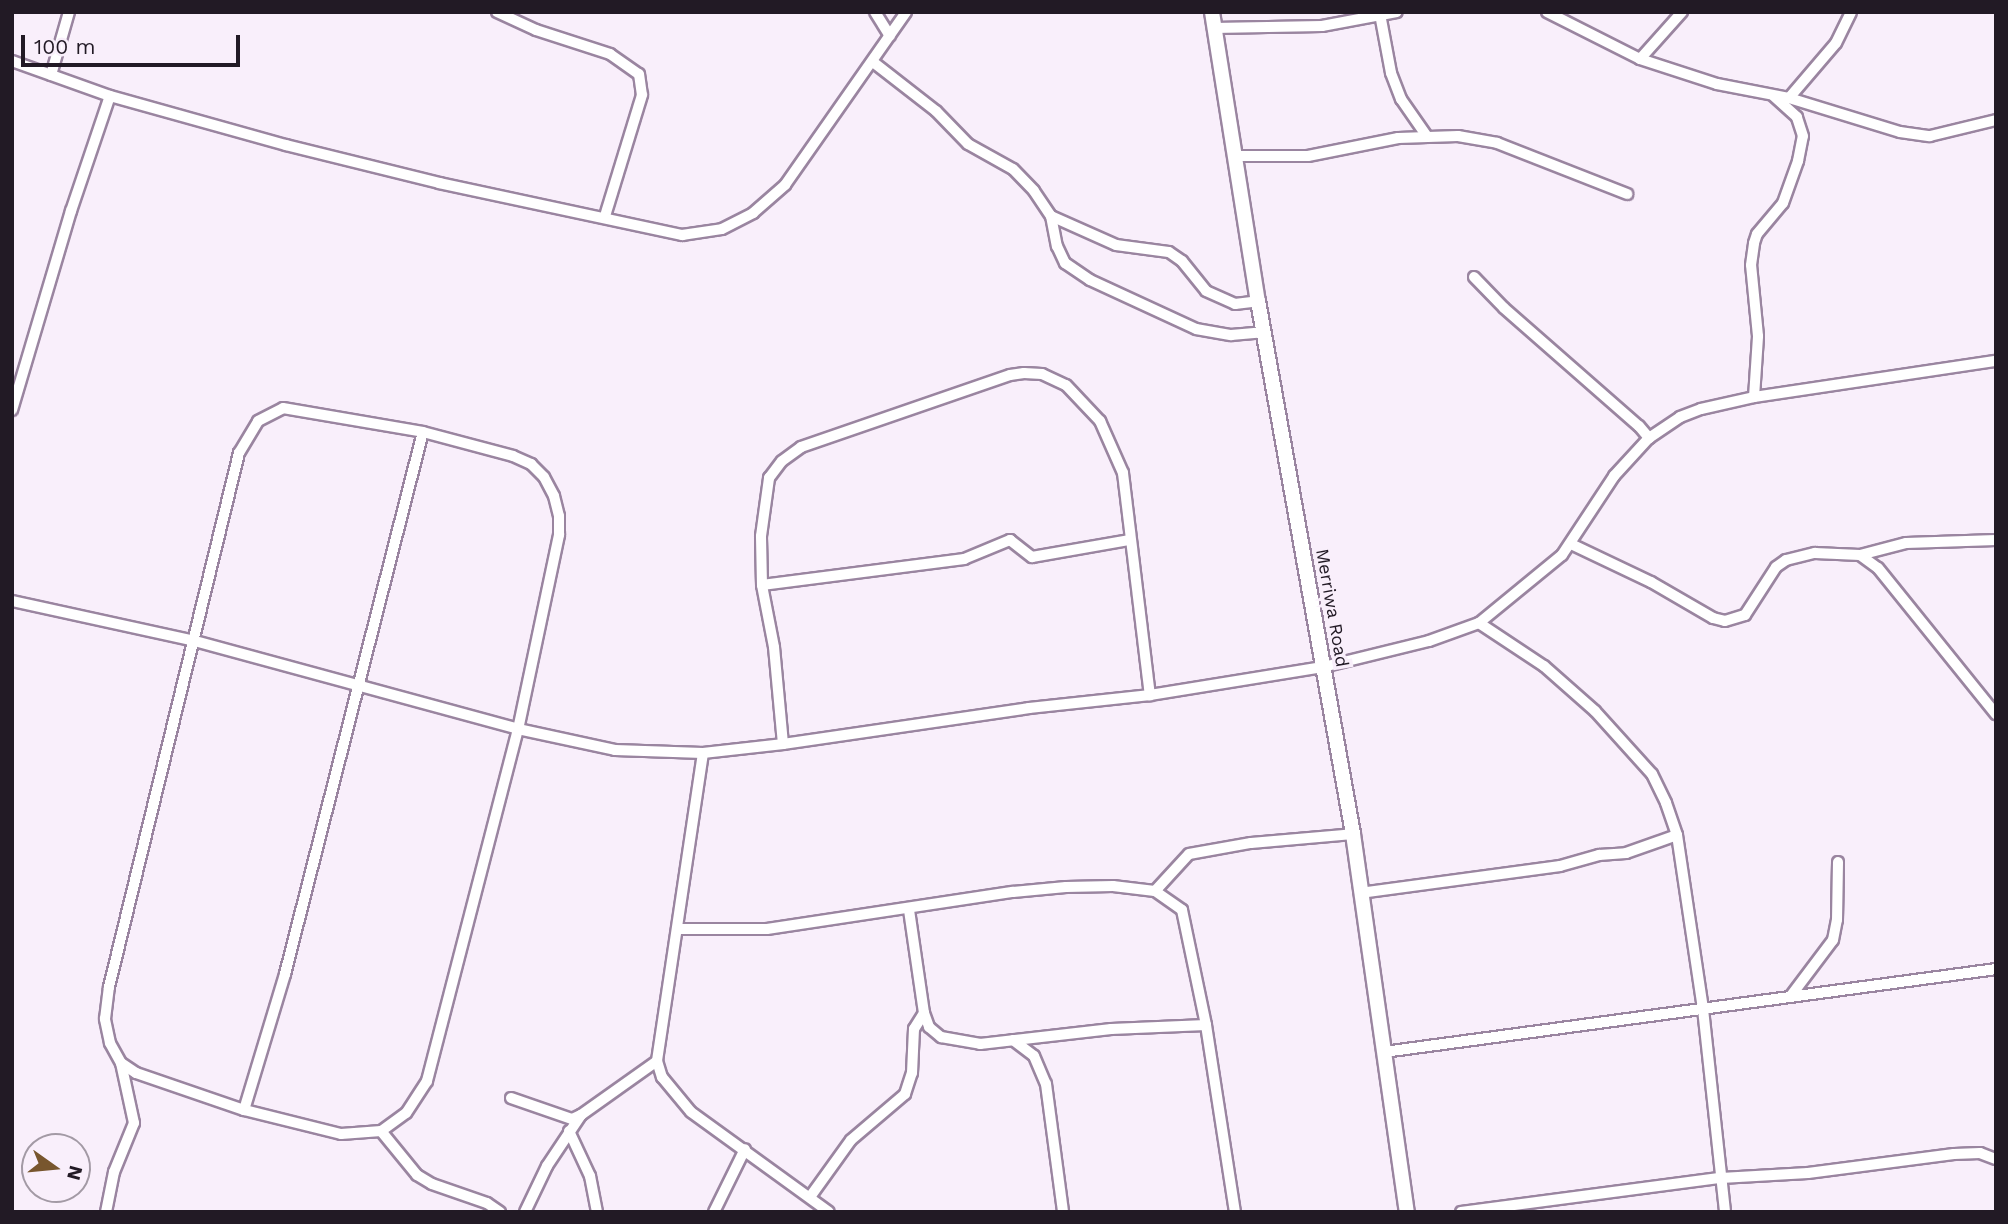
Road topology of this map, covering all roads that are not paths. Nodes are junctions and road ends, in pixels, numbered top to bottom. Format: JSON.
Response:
{"nodes":[{"id":1,"x":69,"y":12,"type":"edge"},
{"id":2,"x":497,"y":12,"type":"edge"},
{"id":3,"x":876,"y":12,"type":"edge"},
{"id":4,"x":906,"y":12,"type":"edge"},
{"id":5,"x":1212,"y":12,"type":"edge"},
{"id":6,"x":1397,"y":12,"type":"edge"},
{"id":7,"x":1548,"y":12,"type":"edge"},
{"id":8,"x":1682,"y":12,"type":"edge"},
{"id":9,"x":1851,"y":12,"type":"edge"},
{"id":10,"x":1380,"y":14,"type":"edge"},
{"id":11,"x":1214,"y":28,"type":"junction"},
{"id":12,"x":890,"y":36,"type":"junction"},
{"id":13,"x":1640,"y":59,"type":"junction"},
{"id":14,"x":12,"y":61,"type":"edge"},
{"id":15,"x":873,"y":62,"type":"junction"},
{"id":16,"x":51,"y":75,"type":"junction"},
{"id":17,"x":110,"y":96,"type":"junction"},
{"id":18,"x":1774,"y":96,"type":"junction"},
{"id":19,"x":1789,"y":97,"type":"junction"},
{"id":20,"x":1996,"y":120,"type":"edge"},
{"id":21,"x":1426,"y":135,"type":"junction"},
{"id":22,"x":1234,"y":156,"type":"junction"},
{"id":23,"x":1627,"y":194,"type":"dead end"},
{"id":24,"x":604,"y":216,"type":"junction"},
{"id":25,"x":1051,"y":216,"type":"junction"},
{"id":26,"x":1474,"y":278,"type":"dead end"},
{"id":27,"x":1258,"y":301,"type":"junction"},
{"id":28,"x":1263,"y":332,"type":"junction"},
{"id":29,"x":1996,"y":362,"type":"edge"},
{"id":30,"x":1754,"y":397,"type":"junction"},
{"id":31,"x":12,"y":410,"type":"edge"},
{"id":32,"x":422,"y":432,"type":"junction"},
{"id":33,"x":1649,"y":438,"type":"junction"},
{"id":34,"x":1129,"y":540,"type":"junction"},
{"id":35,"x":1996,"y":540,"type":"edge"},
{"id":36,"x":1572,"y":544,"type":"junction"},
{"id":37,"x":1860,"y":555,"type":"junction"},
{"id":38,"x":762,"y":585,"type":"junction"},
{"id":39,"x":12,"y":601,"type":"edge"},
{"id":40,"x":1479,"y":623,"type":"junction"},
{"id":41,"x":191,"y":640,"type":"junction"},
{"id":42,"x":1323,"y":667,"type":"junction"},
{"id":43,"x":357,"y":685,"type":"junction"},
{"id":44,"x":1150,"y":695,"type":"junction"},
{"id":45,"x":1996,"y":714,"type":"edge"},
{"id":46,"x":518,"y":729,"type":"junction"},
{"id":47,"x":783,"y":744,"type":"junction"},
{"id":48,"x":703,"y":753,"type":"junction"},
{"id":49,"x":1353,"y":834,"type":"junction"},
{"id":50,"x":1677,"y":835,"type":"junction"},
{"id":51,"x":1838,"y":862,"type":"dead end"},
{"id":52,"x":1156,"y":891,"type":"junction"},
{"id":53,"x":1360,"y":893,"type":"junction"},
{"id":54,"x":909,"y":910,"type":"junction"},
{"id":55,"x":678,"y":929,"type":"junction"},
{"id":56,"x":1996,"y":969,"type":"edge"},
{"id":57,"x":1790,"y":997,"type":"junction"},
{"id":58,"x":1703,"y":1009,"type":"junction"},
{"id":59,"x":924,"y":1013,"type":"junction"},
{"id":60,"x":1206,"y":1025,"type":"junction"},
{"id":61,"x":1013,"y":1040,"type":"junction"},
{"id":62,"x":1384,"y":1052,"type":"junction"},
{"id":63,"x":657,"y":1061,"type":"junction"},
{"id":64,"x":121,"y":1063,"type":"junction"},
{"id":65,"x":511,"y":1098,"type":"dead end"},
{"id":66,"x":244,"y":1110,"type":"junction"},
{"id":67,"x":581,"y":1115,"type":"junction"},
{"id":68,"x":381,"y":1131,"type":"junction"},
{"id":69,"x":569,"y":1131,"type":"junction"},
{"id":70,"x":745,"y":1149,"type":"junction"},
{"id":71,"x":1996,"y":1159,"type":"edge"},
{"id":72,"x":1721,"y":1178,"type":"junction"},
{"id":73,"x":810,"y":1197,"type":"junction"},
{"id":74,"x":106,"y":1212,"type":"edge"},
{"id":75,"x":500,"y":1212,"type":"edge"},
{"id":76,"x":525,"y":1212,"type":"edge"},
{"id":77,"x":597,"y":1212,"type":"edge"},
{"id":78,"x":714,"y":1212,"type":"edge"},
{"id":79,"x":829,"y":1212,"type":"edge"},
{"id":80,"x":1063,"y":1212,"type":"edge"},
{"id":81,"x":1235,"y":1212,"type":"edge"},
{"id":82,"x":1406,"y":1212,"type":"edge"},
{"id":83,"x":1461,"y":1212,"type":"edge"},
{"id":84,"x":1724,"y":1212,"type":"edge"}],
"edges":[{"from":1,"to":16,"type":"street"},
{"from":2,"to":24,"type":"street"},
{"from":3,"to":12,"type":"street"},
{"from":4,"to":12,"type":"street"},
{"from":5,"to":11,"type":"street","name":"Merriwa Road"},
{"from":6,"to":10,"type":"street"},
{"from":7,"to":13,"type":"street"},
{"from":8,"to":13,"type":"street"},
{"from":9,"to":19,"type":"street"},
{"from":10,"to":11,"type":"street"},
{"from":10,"to":21,"type":"street"},
{"from":11,"to":22,"type":"street","name":"Merriwa Road"},
{"from":12,"to":15,"type":"street"},
{"from":13,"to":18,"type":"street"},
{"from":14,"to":16,"type":"street"},
{"from":15,"to":24,"type":"street"},
{"from":15,"to":25,"type":"street"},
{"from":16,"to":17,"type":"street"},
{"from":17,"to":24,"type":"street"},
{"from":17,"to":31,"type":"street"},
{"from":18,"to":19,"type":"street"},
{"from":18,"to":30,"type":"street"},
{"from":19,"to":20,"type":"street"},
{"from":21,"to":22,"type":"street"},
{"from":21,"to":23,"type":"street"},
{"from":22,"to":27,"type":"street","name":"Merriwa Road"},
{"from":25,"to":27,"type":"street"},
{"from":25,"to":28,"type":"street"},
{"from":26,"to":33,"type":"street"},
{"from":27,"to":28,"type":"street","name":"Merriwa Road"},
{"from":28,"to":42,"type":"street","name":"Merriwa Road"},
{"from":29,"to":30,"type":"street"},
{"from":30,"to":33,"type":"street"},
{"from":32,"to":41,"type":"street"},
{"from":32,"to":43,"type":"street"},
{"from":32,"to":46,"type":"street"},
{"from":33,"to":36,"type":"street"},
{"from":34,"to":38,"type":"street"},
{"from":34,"to":38,"type":"street"},
{"from":34,"to":44,"type":"street"},
{"from":35,"to":37,"type":"street"},
{"from":36,"to":37,"type":"street"},
{"from":36,"to":40,"type":"street"},
{"from":37,"to":45,"type":"street"},
{"from":38,"to":47,"type":"street"},
{"from":39,"to":41,"type":"street"},
{"from":40,"to":42,"type":"street"},
{"from":40,"to":50,"type":"street"},
{"from":41,"to":43,"type":"street"},
{"from":41,"to":64,"type":"street"},
{"from":42,"to":44,"type":"street"},
{"from":42,"to":49,"type":"street","name":"Merriwa Road"},
{"from":43,"to":46,"type":"street"},
{"from":43,"to":66,"type":"street"},
{"from":44,"to":47,"type":"street"},
{"from":46,"to":48,"type":"street"},
{"from":46,"to":68,"type":"street"},
{"from":47,"to":48,"type":"street"},
{"from":48,"to":55,"type":"street"},
{"from":49,"to":52,"type":"street"},
{"from":49,"to":53,"type":"street","name":"Merriwa Road"},
{"from":50,"to":53,"type":"street"},
{"from":50,"to":58,"type":"street"},
{"from":51,"to":57,"type":"street"},
{"from":52,"to":54,"type":"street"},
{"from":52,"to":60,"type":"street"},
{"from":53,"to":62,"type":"street","name":"Merriwa Road"},
{"from":54,"to":55,"type":"street"},
{"from":54,"to":59,"type":"street"},
{"from":55,"to":63,"type":"street"},
{"from":56,"to":57,"type":"street"},
{"from":57,"to":58,"type":"street"},
{"from":58,"to":62,"type":"street"},
{"from":58,"to":72,"type":"street"},
{"from":59,"to":61,"type":"street"},
{"from":59,"to":73,"type":"street"},
{"from":60,"to":61,"type":"street"},
{"from":60,"to":81,"type":"street"},
{"from":61,"to":80,"type":"street"},
{"from":62,"to":82,"type":"street","name":"Merriwa Road"},
{"from":63,"to":67,"type":"street"},
{"from":63,"to":70,"type":"street"},
{"from":64,"to":66,"type":"street"},
{"from":64,"to":74,"type":"street"},
{"from":65,"to":67,"type":"street"},
{"from":66,"to":68,"type":"street"},
{"from":67,"to":69,"type":"street"},
{"from":68,"to":75,"type":"street"},
{"from":69,"to":76,"type":"street"},
{"from":69,"to":77,"type":"street"},
{"from":70,"to":73,"type":"street"},
{"from":70,"to":78,"type":"street"},
{"from":71,"to":72,"type":"street"},
{"from":72,"to":83,"type":"street"},
{"from":72,"to":84,"type":"street"},
{"from":73,"to":79,"type":"street"}]}
